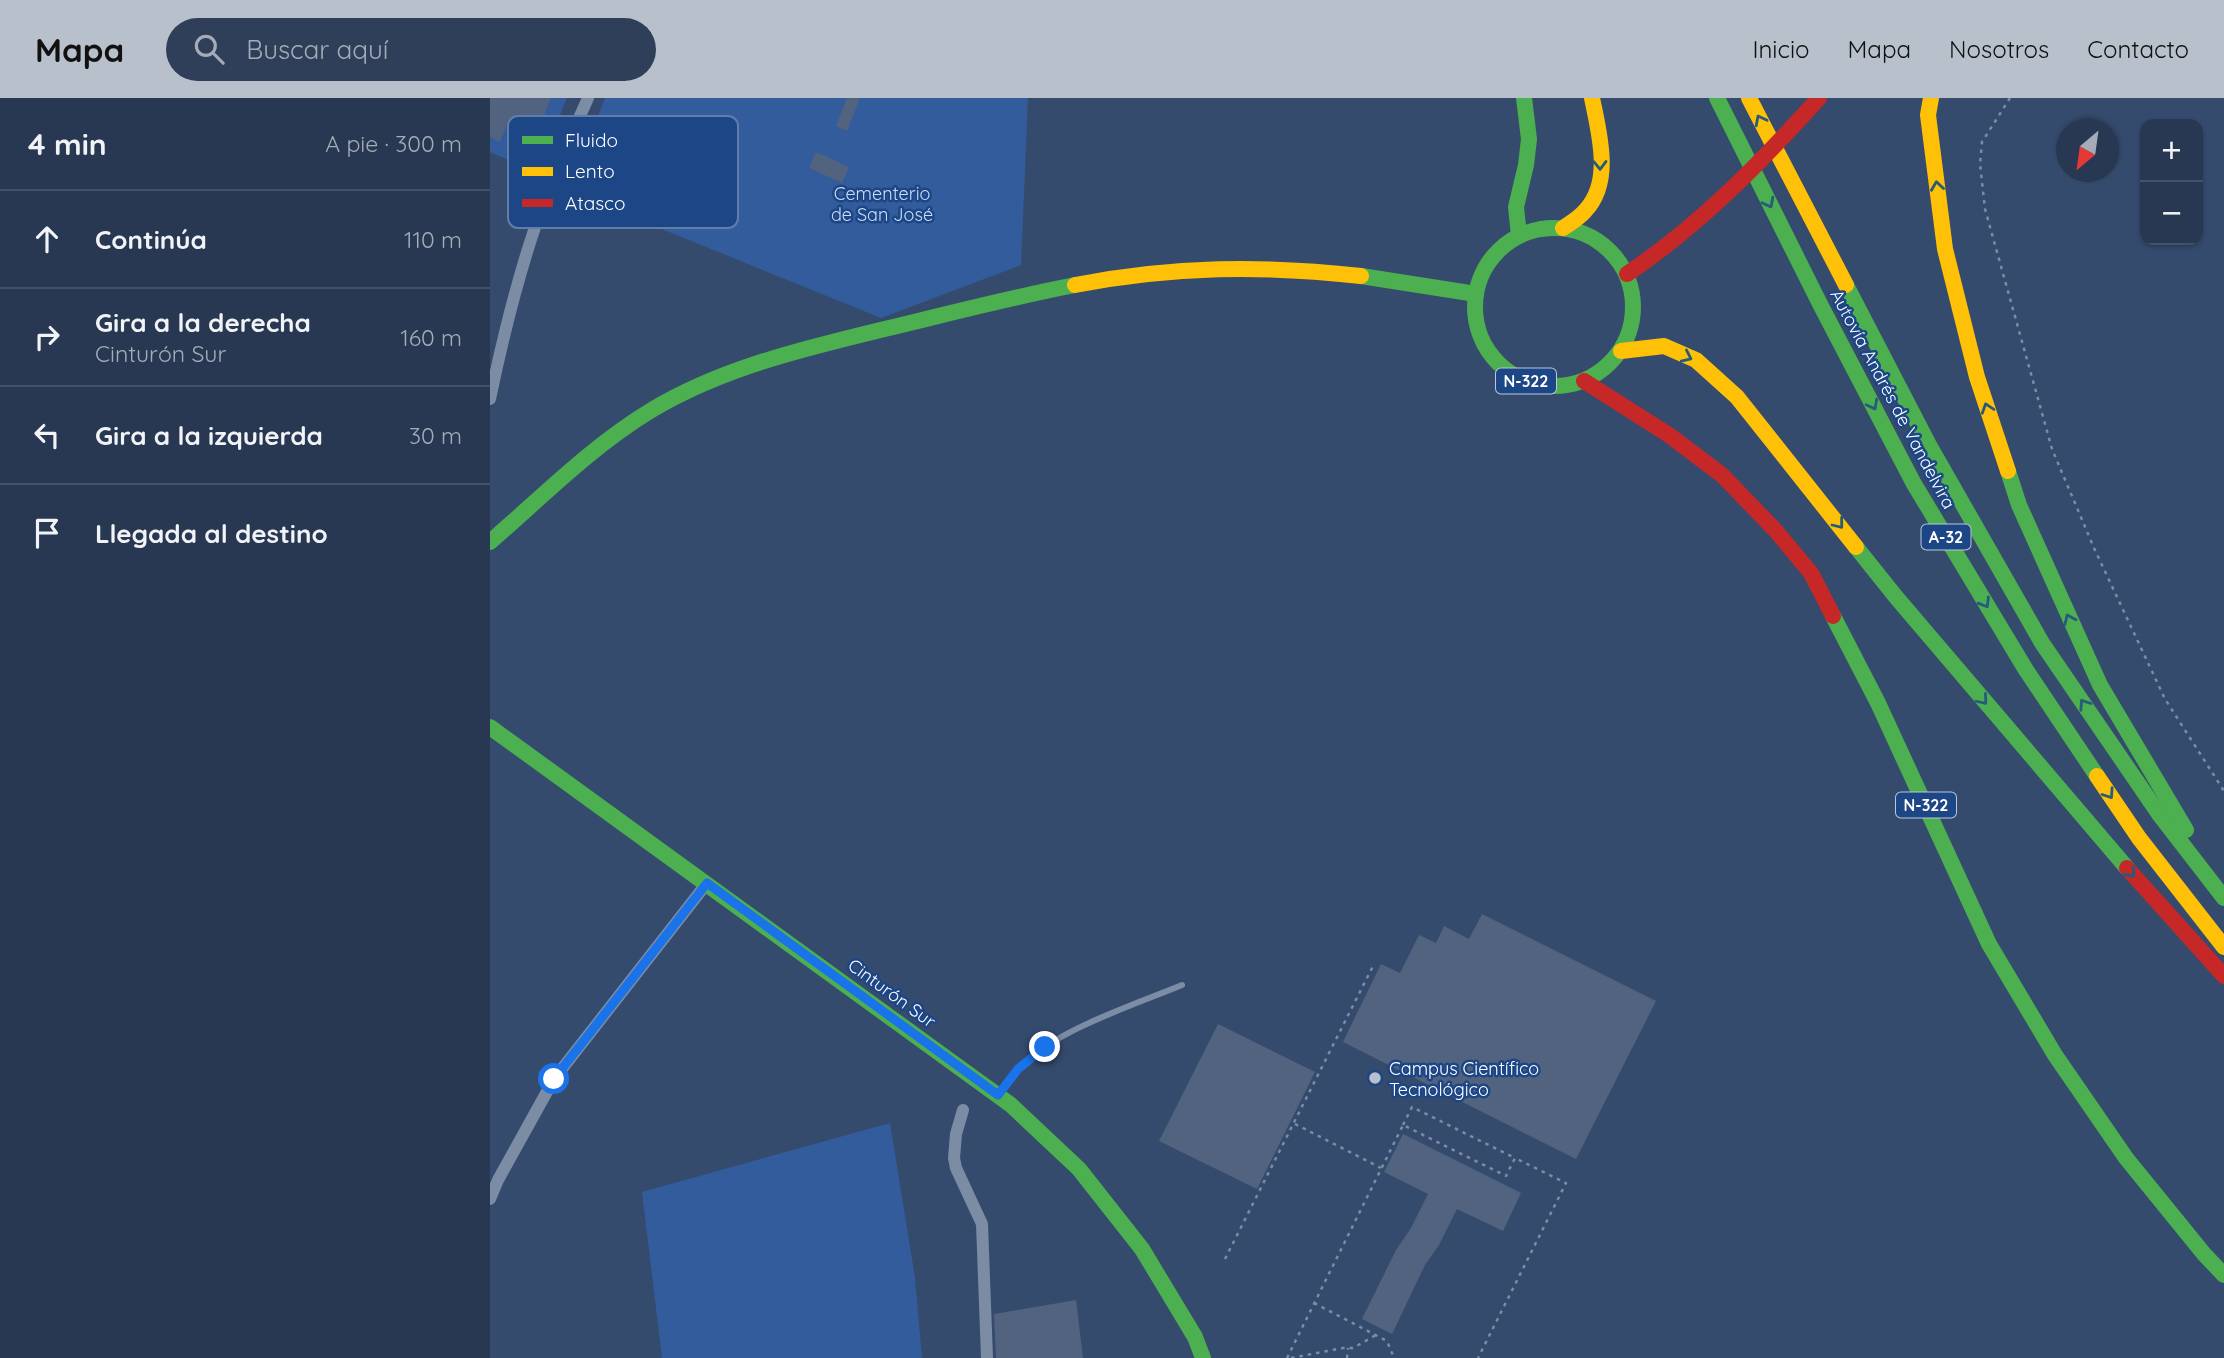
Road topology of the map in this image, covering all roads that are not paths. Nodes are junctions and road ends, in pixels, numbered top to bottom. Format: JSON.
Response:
{"nodes":[{"id":1,"x":588,"y":98,"type":"edge"},
{"id":2,"x":1524,"y":98,"type":"edge"},
{"id":3,"x":1592,"y":98,"type":"edge"},
{"id":4,"x":1717,"y":98,"type":"edge"},
{"id":5,"x":1749,"y":98,"type":"edge"},
{"id":6,"x":1819,"y":98,"type":"edge"},
{"id":7,"x":1931,"y":98,"type":"edge"},
{"id":8,"x":580,"y":116,"type":"edge"},
{"id":9,"x":535,"y":228,"type":"edge"},
{"id":10,"x":1563,"y":228,"type":"junction"},
{"id":11,"x":1519,"y":236,"type":"junction"},
{"id":12,"x":1627,"y":274,"type":"junction"},
{"id":13,"x":1476,"y":294,"type":"junction"},
{"id":14,"x":1621,"y":351,"type":"junction"},
{"id":15,"x":1584,"y":381,"type":"junction"},
{"id":16,"x":490,"y":398,"type":"edge"},
{"id":17,"x":490,"y":542,"type":"edge"},
{"id":18,"x":490,"y":727,"type":"edge"},
{"id":19,"x":707,"y":883,"type":"junction"},
{"id":20,"x":2224,"y":891,"type":"edge"},
{"id":21,"x":2224,"y":898,"type":"edge"},
{"id":22,"x":2224,"y":947,"type":"edge"},
{"id":23,"x":2224,"y":976,"type":"edge"},
{"id":24,"x":1182,"y":985,"type":"dead end"},
{"id":25,"x":998,"y":1095,"type":"junction"},
{"id":26,"x":963,"y":1110,"type":"dead end"},
{"id":27,"x":494,"y":1181,"type":"edge"},
{"id":28,"x":490,"y":1199,"type":"edge"},
{"id":29,"x":2224,"y":1275,"type":"edge"},
{"id":30,"x":987,"y":1358,"type":"edge"},
{"id":31,"x":1203,"y":1358,"type":"edge"}],
"edges":[{"from":1,"to":8,"type":"street"},
{"from":2,"to":11,"type":"main road"},
{"from":3,"to":10,"type":"main road","one_way":true},
{"from":4,"to":22,"type":"main road","name":"Autovía Andrés de Vandelvira","number":"A-32","one_way":true},
{"from":21,"to":5,"type":"main road","name":"Autovía Andrés de Vandelvira","number":"A-32","one_way":true},
{"from":6,"to":12,"type":"main road"},
{"from":20,"to":7,"type":"main road","one_way":true},
{"from":9,"to":16,"type":"street"},
{"from":10,"to":11,"type":"main road","number":"N-322"},
{"from":10,"to":12,"type":"main road","number":"N-322"},
{"from":11,"to":13,"type":"main road","number":"N-322"},
{"from":12,"to":14,"type":"main road","number":"N-322"},
{"from":13,"to":15,"type":"main road","number":"N-322"},
{"from":13,"to":17,"type":"main road"},
{"from":14,"to":15,"type":"main road","number":"N-322"},
{"from":14,"to":23,"type":"main road","one_way":true},
{"from":15,"to":29,"type":"main road","number":"N-322"},
{"from":18,"to":19,"type":"main road","name":"Cinturón Sur"},
{"from":19,"to":25,"type":"main road","name":"Cinturón Sur"},
{"from":19,"to":27,"type":"street"},
{"from":24,"to":25,"type":"lane"},
{"from":25,"to":31,"type":"main road","name":"Cinturón Sur"},
{"from":26,"to":30,"type":"street"},
{"from":27,"to":28,"type":"street"}]}
